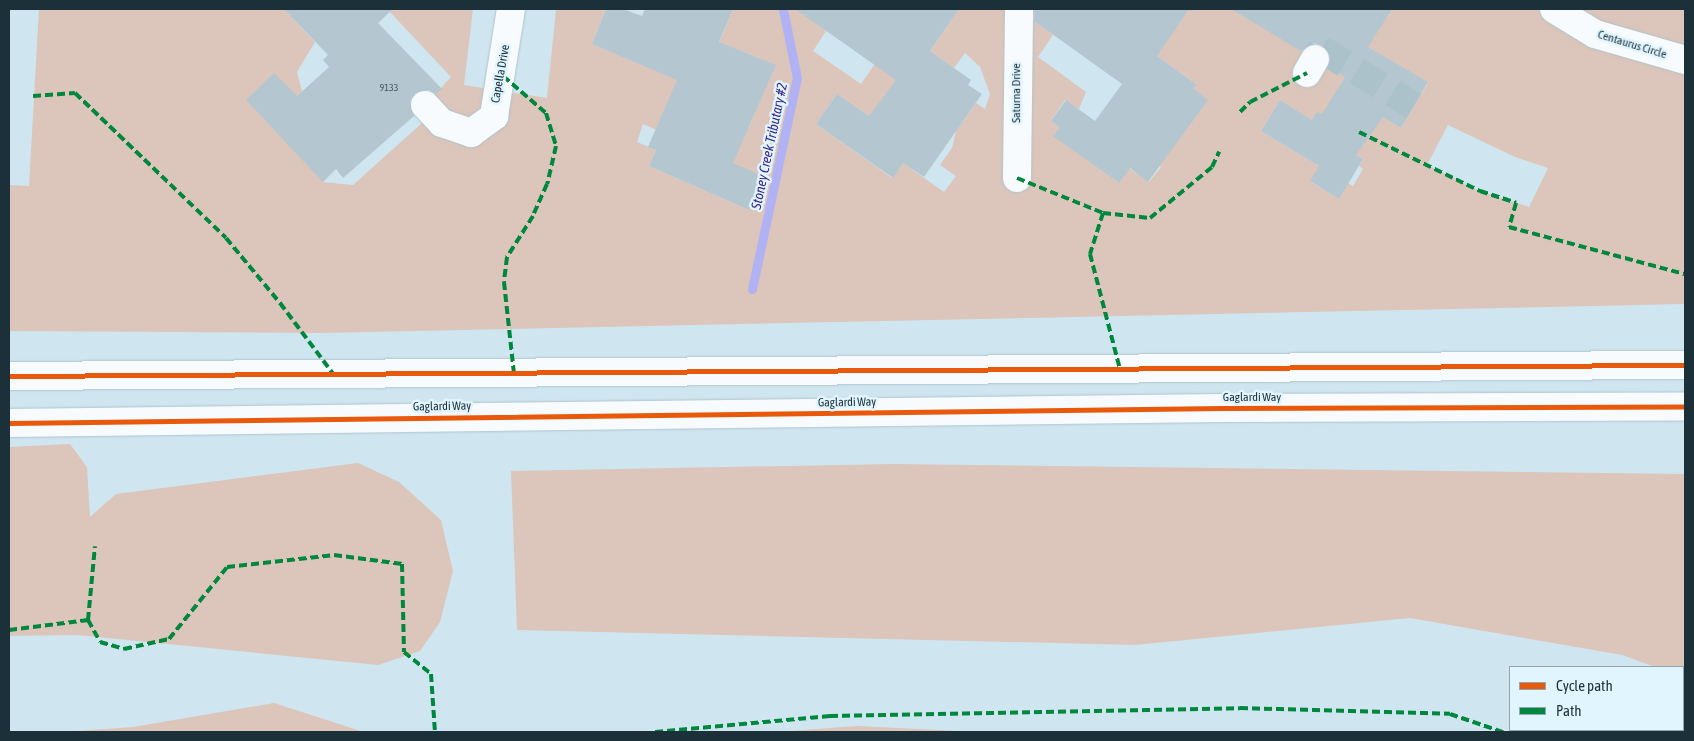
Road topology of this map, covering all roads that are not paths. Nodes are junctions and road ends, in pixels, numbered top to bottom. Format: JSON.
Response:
{"nodes":[{"id":1,"x":511,"y":9,"type":"edge"},
{"id":2,"x":1019,"y":9,"type":"edge"},
{"id":3,"x":1554,"y":9,"type":"edge"},
{"id":4,"x":1685,"y":60,"type":"edge"},
{"id":5,"x":425,"y":105,"type":"dead end"},
{"id":6,"x":1017,"y":178,"type":"dead end"},
{"id":7,"x":1685,"y":365,"type":"edge"},
{"id":8,"x":9,"y":376,"type":"edge"},
{"id":9,"x":1685,"y":406,"type":"edge"},
{"id":10,"x":9,"y":423,"type":"edge"}],
"edges":[{"from":1,"to":5,"type":"main road","name":"Capella Drive"},
{"from":2,"to":6,"type":"main road","name":"Saturna Drive"},
{"from":3,"to":4,"type":"main road","name":"Centaurus Circle"},
{"from":7,"to":8,"type":"main road"},
{"from":9,"to":10,"type":"main road","name":"Gaglardi Way"}]}
